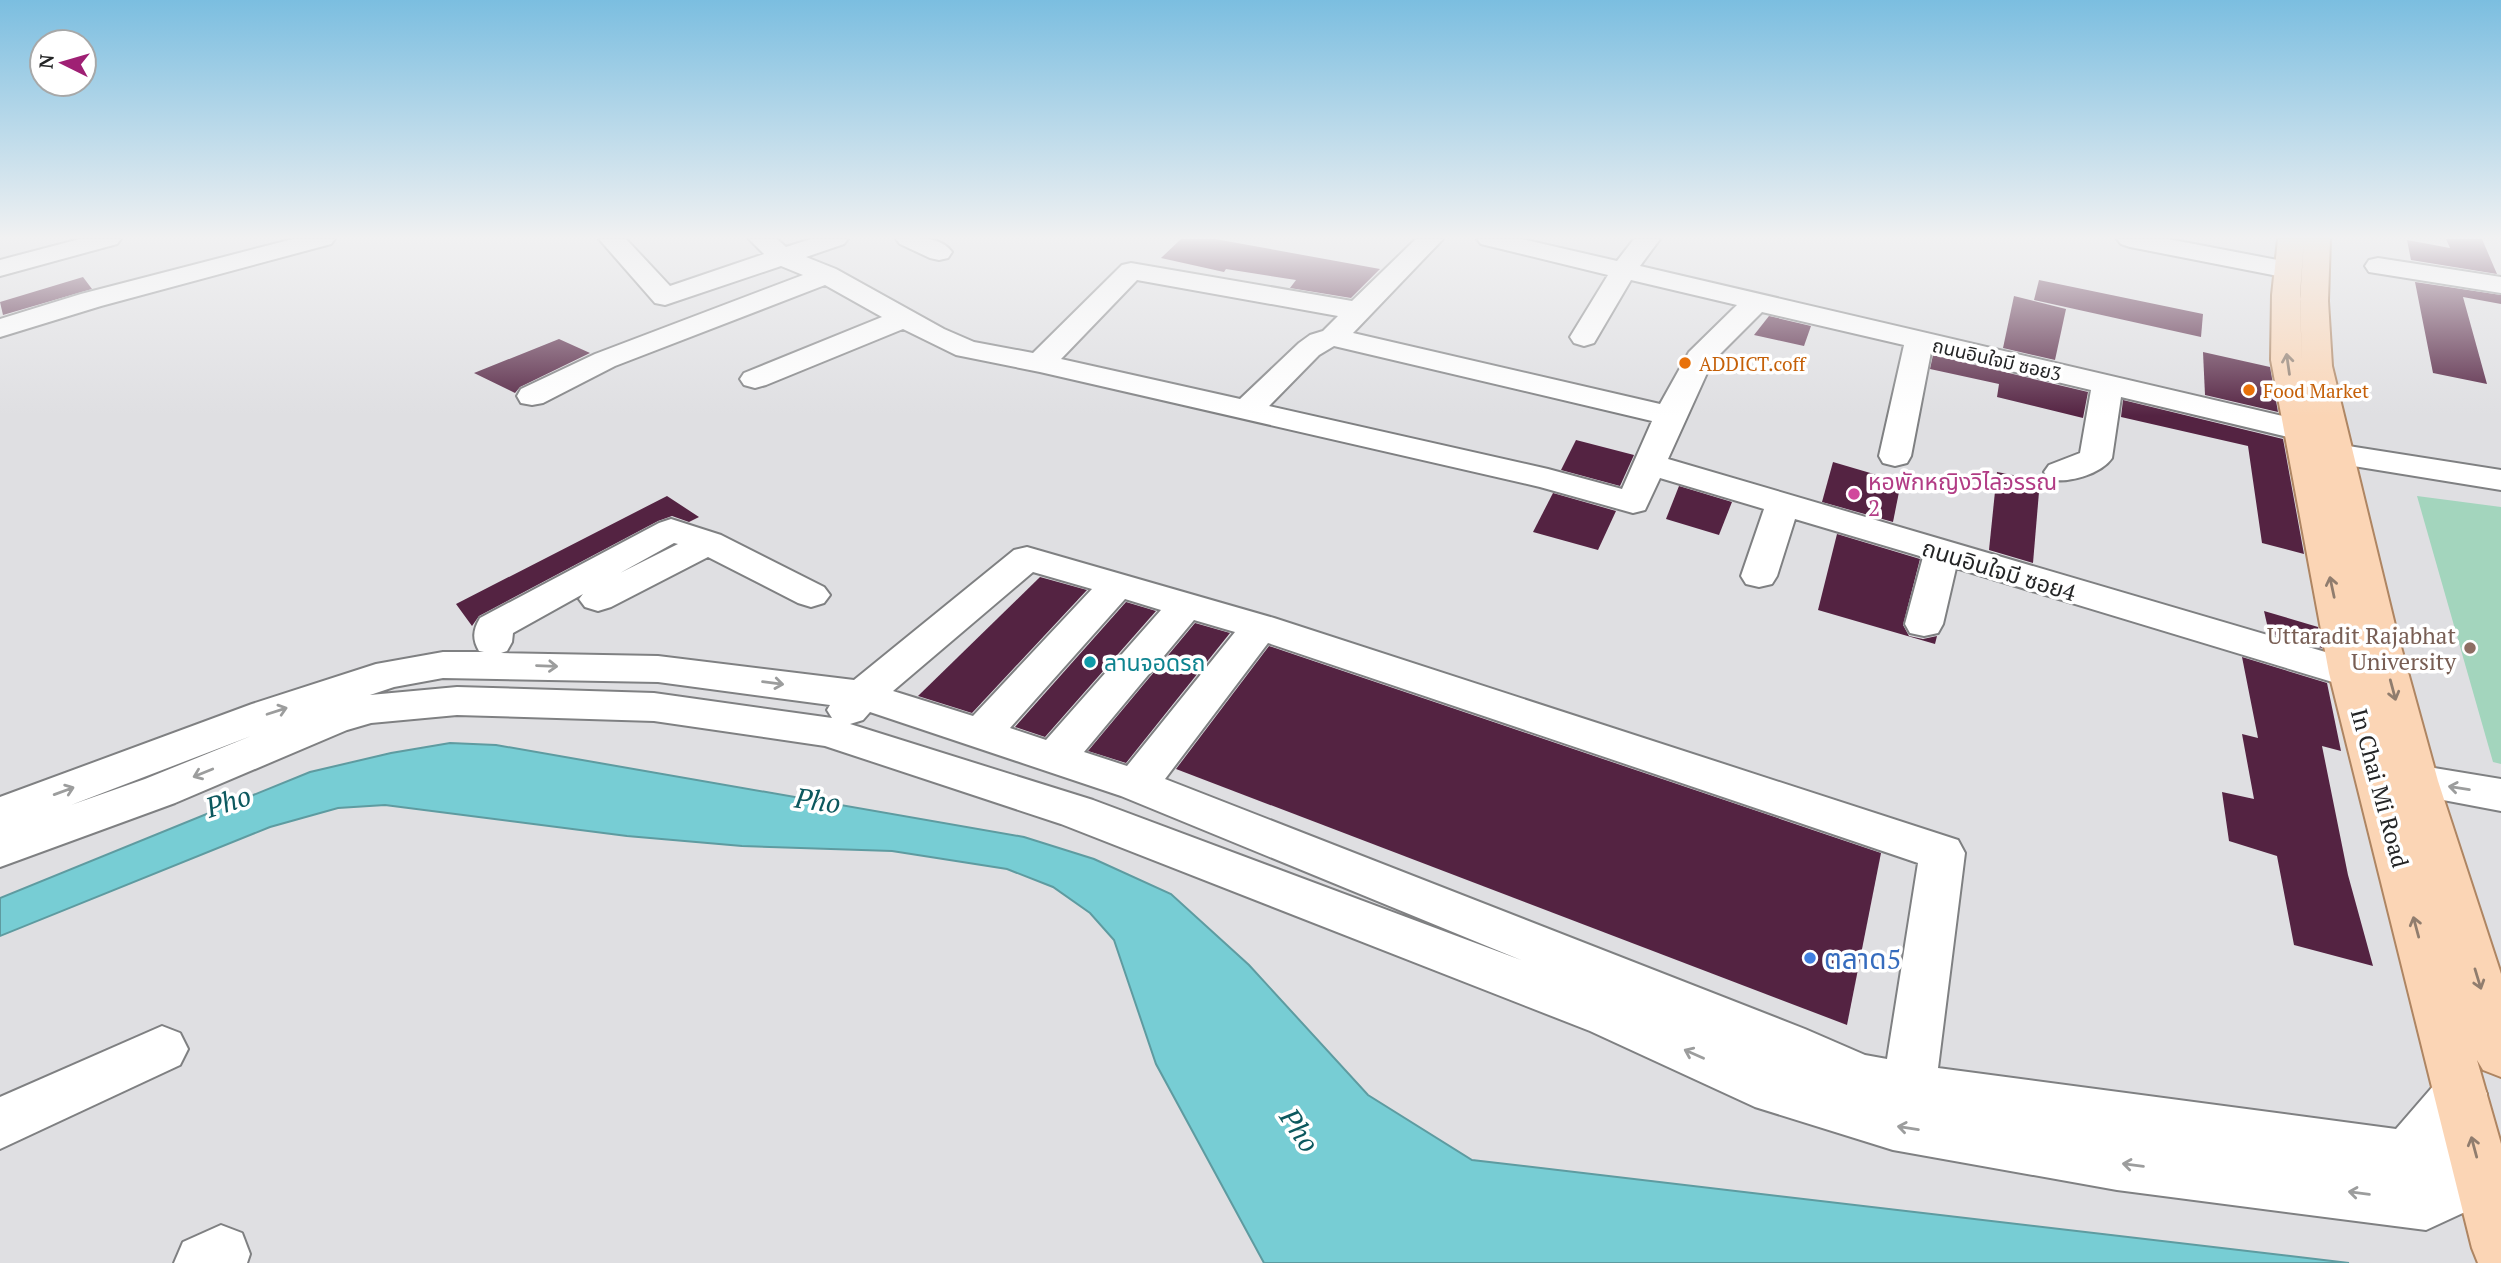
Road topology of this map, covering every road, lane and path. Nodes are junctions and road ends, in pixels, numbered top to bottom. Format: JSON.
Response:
{"nodes":[{"id":1,"x":109,"y":298,"type":"edge"},
{"id":2,"x":767,"y":298,"type":"edge"},
{"id":3,"x":867,"y":298,"type":"edge"},
{"id":4,"x":1105,"y":298,"type":"edge"},
{"id":5,"x":1285,"y":298,"type":"edge"},
{"id":6,"x":1372,"y":298,"type":"edge"},
{"id":7,"x":1607,"y":298,"type":"edge"},
{"id":8,"x":1739,"y":298,"type":"edge"},
{"id":9,"x":2296,"y":298,"type":"edge"},
{"id":10,"x":1756,"y":302,"type":"junction"},
{"id":11,"x":1359,"y":311,"type":"junction"},
{"id":12,"x":904,"y":319,"type":"junction"},
{"id":13,"x":0,"y":328,"type":"edge"},
{"id":14,"x":1333,"y":337,"type":"junction"},
{"id":15,"x":1584,"y":337,"type":"dead end"},
{"id":16,"x":1919,"y":341,"type":"junction"},
{"id":17,"x":1040,"y":363,"type":"junction"},
{"id":18,"x":755,"y":379,"type":"dead end"},
{"id":19,"x":2107,"y":384,"type":"junction"},
{"id":20,"x":532,"y":397,"type":"dead end"},
{"id":21,"x":1246,"y":411,"type":"junction"},
{"id":22,"x":1670,"y":416,"type":"junction"},
{"id":23,"x":2318,"y":454,"type":"junction"},
{"id":24,"x":1895,"y":456,"type":"dead end"},
{"id":25,"x":1650,"y":464,"type":"junction"},
{"id":26,"x":2061,"y":472,"type":"dead end"},
{"id":27,"x":2501,"y":480,"type":"edge"},
{"id":28,"x":2501,"y":496,"type":"edge"},
{"id":29,"x":1783,"y":504,"type":"junction"},
{"id":30,"x":1942,"y":553,"type":"junction"},
{"id":31,"x":1759,"y":576,"type":"dead end"},
{"id":32,"x":1118,"y":584,"type":"junction"},
{"id":33,"x":811,"y":595,"type":"dead end"},
{"id":34,"x":1186,"y":605,"type":"junction"},
{"id":35,"x":1924,"y":624,"type":"dead end"},
{"id":36,"x":1260,"y":627,"type":"junction"},
{"id":37,"x":476,"y":669,"type":"junction"},
{"id":38,"x":2350,"y":673,"type":"junction"},
{"id":39,"x":862,"y":695,"type":"junction"},
{"id":40,"x":828,"y":732,"type":"junction"},
{"id":41,"x":981,"y":734,"type":"junction"},
{"id":42,"x":1055,"y":758,"type":"junction"},
{"id":43,"x":2416,"y":781,"type":"junction"},
{"id":44,"x":1136,"y":785,"type":"junction"},
{"id":45,"x":2501,"y":795,"type":"edge"},
{"id":46,"x":0,"y":815,"type":"edge"},
{"id":47,"x":0,"y":849,"type":"edge"},
{"id":48,"x":162,"y":1048,"type":"dead end"},
{"id":49,"x":2501,"y":1054,"type":"edge"},
{"id":50,"x":1909,"y":1088,"type":"junction"},
{"id":51,"x":2460,"y":1094,"type":"junction"},
{"id":52,"x":0,"y":1124,"type":"edge"},
{"id":53,"x":2408,"y":1157,"type":"junction"},
{"id":54,"x":2488,"y":1205,"type":"edge"}],
"edges":[{"from":1,"to":13,"type":"street"},
{"from":2,"to":20,"type":"street"},
{"from":3,"to":12,"type":"street"},
{"from":4,"to":17,"type":"street"},
{"from":5,"to":11,"type":"street"},
{"from":6,"to":11,"type":"street"},
{"from":7,"to":15,"type":"street"},
{"from":8,"to":10,"type":"street","name":"ถนนอินใจมี ซอย3"},
{"from":9,"to":23,"type":"main road","name":"In Chai Mi Road"},
{"from":10,"to":16,"type":"street","name":"ถนนอินใจมี ซอย3"},
{"from":10,"to":22,"type":"street"},
{"from":11,"to":14,"type":"street"},
{"from":12,"to":17,"type":"street"},
{"from":12,"to":18,"type":"street"},
{"from":14,"to":21,"type":"street"},
{"from":14,"to":22,"type":"street"},
{"from":16,"to":19,"type":"street","name":"ถนนอินใจมี ซอย3"},
{"from":16,"to":24,"type":"street"},
{"from":17,"to":21,"type":"street"},
{"from":19,"to":23,"type":"street","name":"ถนนอินใจมี ซอย3"},
{"from":19,"to":26,"type":"street"},
{"from":21,"to":25,"type":"street"},
{"from":22,"to":25,"type":"street"},
{"from":23,"to":27,"type":"street"},
{"from":23,"to":28,"type":"street"},
{"from":38,"to":23,"type":"main road","name":"In Chai Mi Road","one_way":true},
{"from":23,"to":43,"type":"main road","name":"In Chai Mi Road","one_way":true},
{"from":25,"to":29,"type":"street","name":"ถนนอินใจมี ซอย4"},
{"from":29,"to":30,"type":"street","name":"ถนนอินใจมี ซอย4"},
{"from":29,"to":31,"type":"street"},
{"from":30,"to":35,"type":"street"},
{"from":30,"to":38,"type":"street","name":"ถนนอินใจมี ซอย4"},
{"from":32,"to":34,"type":"street"},
{"from":32,"to":39,"type":"street"},
{"from":32,"to":41,"type":"street"},
{"from":33,"to":37,"type":"street"},
{"from":34,"to":36,"type":"street"},
{"from":34,"to":42,"type":"street"},
{"from":36,"to":44,"type":"street"},
{"from":36,"to":50,"type":"street"},
{"from":37,"to":39,"type":"street","one_way":true},
{"from":37,"to":40,"type":"street"},
{"from":46,"to":37,"type":"street","one_way":true},
{"from":37,"to":47,"type":"street","one_way":true},
{"from":51,"to":38,"type":"main road","name":"In Chai Mi Road","one_way":true},
{"from":39,"to":40,"type":"street"},
{"from":39,"to":41,"type":"street"},
{"from":54,"to":40,"type":"street","one_way":true},
{"from":41,"to":42,"type":"street"},
{"from":42,"to":44,"type":"street"},
{"from":45,"to":43,"type":"street","one_way":true},
{"from":43,"to":49,"type":"main road","name":"In Chai Mi Road","one_way":true},
{"from":44,"to":50,"type":"street"},
{"from":48,"to":52,"type":"street"},
{"from":50,"to":53,"type":"street"},
{"from":51,"to":53,"type":"street"},
{"from":54,"to":51,"type":"main road","name":"In Chai Mi Road","one_way":true},
{"from":53,"to":54,"type":"street"}]}
